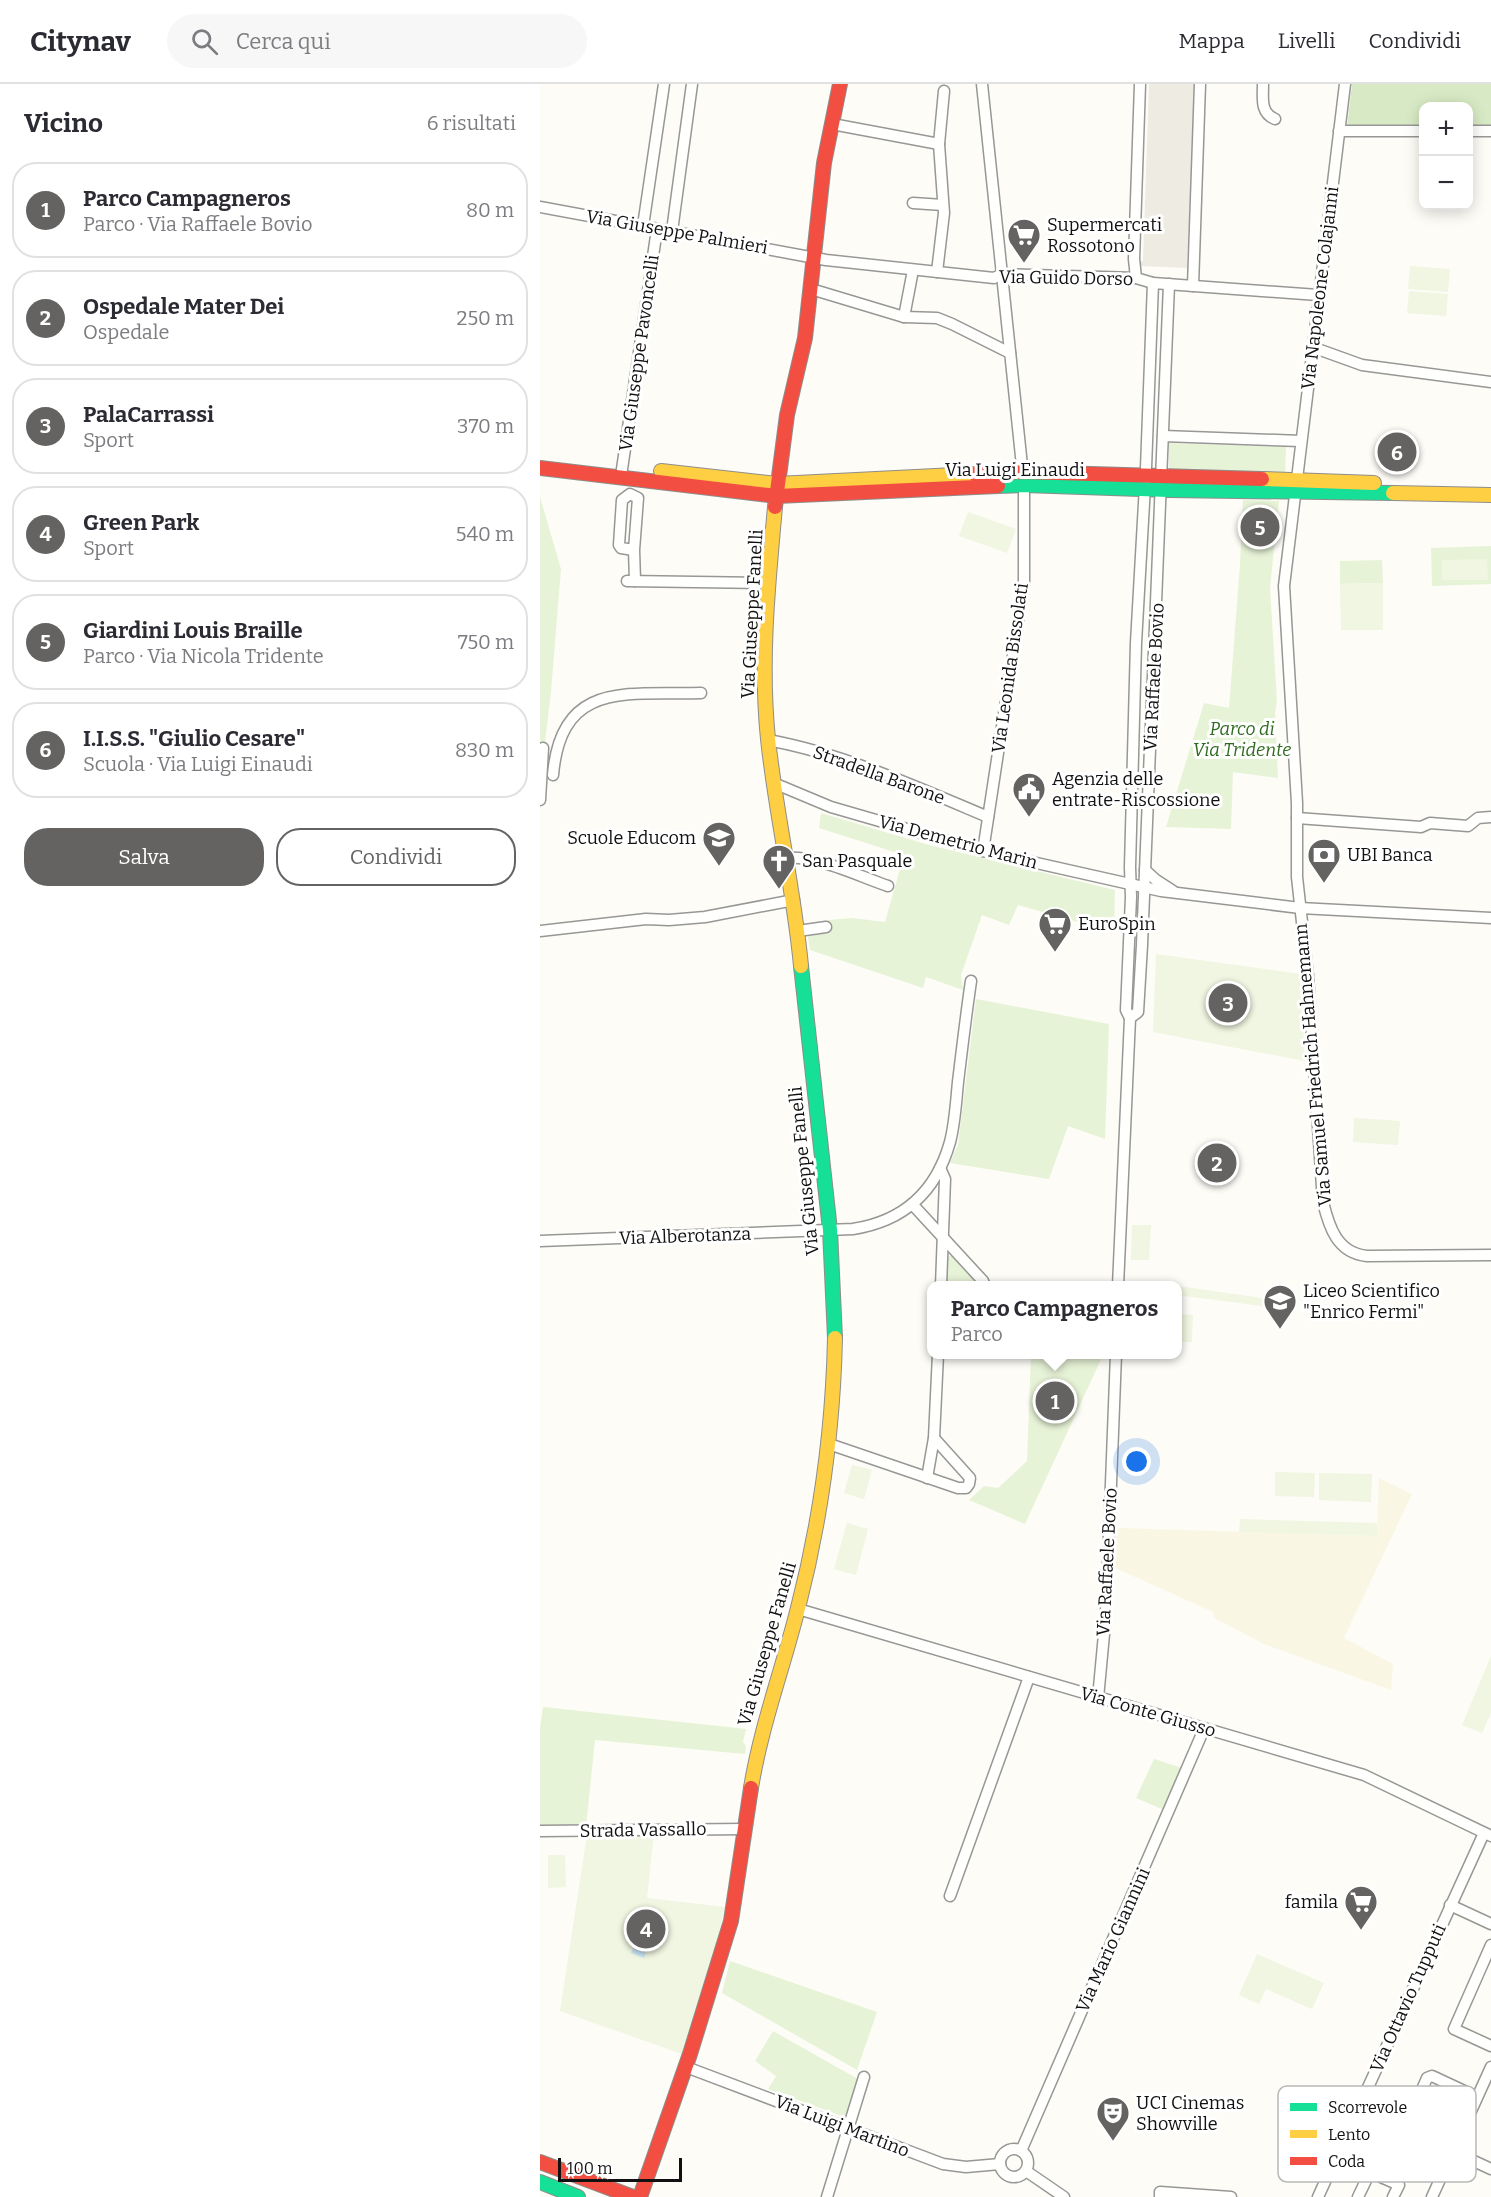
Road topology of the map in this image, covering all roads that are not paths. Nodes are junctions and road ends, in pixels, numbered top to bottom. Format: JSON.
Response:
{"nodes":[{"id":1,"x":664,"y":84,"type":"edge"},
{"id":2,"x":692,"y":84,"type":"edge"},
{"id":3,"x":840,"y":84,"type":"edge"},
{"id":4,"x":981,"y":84,"type":"edge"},
{"id":5,"x":1140,"y":84,"type":"edge"},
{"id":6,"x":1200,"y":84,"type":"edge"},
{"id":7,"x":1263,"y":84,"type":"edge"},
{"id":8,"x":1345,"y":84,"type":"edge"},
{"id":9,"x":944,"y":91,"type":"dead end"},
{"id":10,"x":1275,"y":119,"type":"dead end"},
{"id":11,"x":832,"y":124,"type":"junction"},
{"id":12,"x":1339,"y":131,"type":"junction"},
{"id":13,"x":1419,"y":131,"type":"edge"},
{"id":14,"x":1473,"y":131,"type":"edge"},
{"id":15,"x":1491,"y":131,"type":"edge"},
{"id":16,"x":939,"y":144,"type":"junction"},
{"id":17,"x":913,"y":203,"type":"dead end"},
{"id":18,"x":943,"y":205,"type":"junction"},
{"id":19,"x":540,"y":207,"type":"edge"},
{"id":20,"x":643,"y":226,"type":"junction"},
{"id":21,"x":657,"y":229,"type":"junction"},
{"id":22,"x":672,"y":231,"type":"junction"},
{"id":23,"x":814,"y":257,"type":"junction"},
{"id":24,"x":914,"y":270,"type":"junction"},
{"id":25,"x":937,"y":272,"type":"junction"},
{"id":26,"x":1002,"y":274,"type":"junction"},
{"id":27,"x":1136,"y":278,"type":"junction"},
{"id":28,"x":1153,"y":283,"type":"junction"},
{"id":29,"x":1169,"y":284,"type":"junction"},
{"id":30,"x":1193,"y":286,"type":"junction"},
{"id":31,"x":812,"y":290,"type":"junction"},
{"id":32,"x":1318,"y":295,"type":"junction"},
{"id":33,"x":904,"y":317,"type":"junction"},
{"id":34,"x":1312,"y":347,"type":"junction"},
{"id":35,"x":1010,"y":353,"type":"junction"},
{"id":36,"x":1491,"y":382,"type":"edge"},
{"id":37,"x":1163,"y":436,"type":"junction"},
{"id":38,"x":1301,"y":441,"type":"junction"},
{"id":39,"x":540,"y":458,"type":"edge"},
{"id":40,"x":540,"y":468,"type":"edge"},
{"id":41,"x":622,"y":472,"type":"junction"},
{"id":42,"x":1024,"y":478,"type":"junction"},
{"id":43,"x":1145,"y":483,"type":"junction"},
{"id":44,"x":1161,"y":483,"type":"junction"},
{"id":45,"x":1491,"y":485,"type":"edge"},
{"id":46,"x":1296,"y":487,"type":"junction"},
{"id":47,"x":777,"y":490,"type":"junction"},
{"id":48,"x":1491,"y":495,"type":"edge"},
{"id":49,"x":634,"y":550,"type":"junction"},
{"id":50,"x":1139,"y":577,"type":"junction"},
{"id":51,"x":1157,"y":578,"type":"junction"},
{"id":52,"x":768,"y":583,"type":"junction"},
{"id":53,"x":1135,"y":676,"type":"junction"},
{"id":54,"x":1154,"y":678,"type":"junction"},
{"id":55,"x":701,"y":693,"type":"dead end"},
{"id":56,"x":768,"y":740,"type":"junction"},
{"id":57,"x":542,"y":747,"type":"edge"},
{"id":58,"x":555,"y":753,"type":"junction"},
{"id":59,"x":553,"y":775,"type":"dead end"},
{"id":60,"x":776,"y":784,"type":"junction"},
{"id":61,"x":540,"y":800,"type":"edge"},
{"id":62,"x":988,"y":817,"type":"junction"},
{"id":63,"x":1491,"y":817,"type":"edge"},
{"id":64,"x":1297,"y":818,"type":"junction"},
{"id":65,"x":1131,"y":838,"type":"junction"},
{"id":66,"x":1146,"y":839,"type":"junction"},
{"id":67,"x":983,"y":851,"type":"junction"},
{"id":68,"x":787,"y":858,"type":"junction"},
{"id":69,"x":1145,"y":870,"type":"junction"},
{"id":70,"x":1131,"y":885,"type":"junction"},
{"id":71,"x":888,"y":886,"type":"dead end"},
{"id":72,"x":1144,"y":888,"type":"junction"},
{"id":73,"x":1181,"y":895,"type":"junction"},
{"id":74,"x":794,"y":900,"type":"junction"},
{"id":75,"x":1300,"y":908,"type":"junction"},
{"id":76,"x":1491,"y":918,"type":"edge"},
{"id":77,"x":826,"y":927,"type":"dead end"},
{"id":78,"x":540,"y":931,"type":"edge"},
{"id":79,"x":798,"y":931,"type":"junction"},
{"id":80,"x":971,"y":981,"type":"dead end"},
{"id":81,"x":1130,"y":1018,"type":"junction"},
{"id":82,"x":940,"y":1168,"type":"junction"},
{"id":83,"x":913,"y":1205,"type":"junction"},
{"id":84,"x":830,"y":1230,"type":"junction"},
{"id":85,"x":944,"y":1239,"type":"junction"},
{"id":86,"x":540,"y":1241,"type":"edge"},
{"id":87,"x":1491,"y":1255,"type":"edge"},
{"id":88,"x":941,"y":1281,"type":"edge"},
{"id":89,"x":982,"y":1281,"type":"edge"},
{"id":90,"x":1118,"y":1281,"type":"edge"},
{"id":91,"x":938,"y":1359,"type":"edge"},
{"id":92,"x":1116,"y":1359,"type":"edge"},
{"id":93,"x":934,"y":1438,"type":"junction"},
{"id":94,"x":829,"y":1444,"type":"junction"},
{"id":95,"x":931,"y":1453,"type":"junction"},
{"id":96,"x":948,"y":1454,"type":"junction"},
{"id":97,"x":927,"y":1478,"type":"junction"},
{"id":98,"x":798,"y":1609,"type":"junction"},
{"id":99,"x":1029,"y":1677,"type":"junction"},
{"id":100,"x":1098,"y":1698,"type":"junction"},
{"id":101,"x":1204,"y":1729,"type":"junction"},
{"id":102,"x":745,"y":1829,"type":"junction"},
{"id":103,"x":540,"y":1831,"type":"edge"},
{"id":104,"x":1487,"y":1834,"type":"edge"},
{"id":105,"x":950,"y":1896,"type":"dead end"},
{"id":106,"x":1450,"y":1905,"type":"junction"},
{"id":107,"x":1491,"y":1924,"type":"edge"},
{"id":108,"x":1491,"y":1945,"type":"edge"},
{"id":109,"x":1491,"y":2046,"type":"edge"},
{"id":110,"x":686,"y":2067,"type":"junction"},
{"id":111,"x":1491,"y":2067,"type":"edge"},
{"id":112,"x":864,"y":2077,"type":"dead end"},
{"id":113,"x":1368,"y":2086,"type":"edge"},
{"id":114,"x":1423,"y":2086,"type":"edge"},
{"id":115,"x":1454,"y":2086,"type":"edge"},
{"id":116,"x":1478,"y":2097,"type":"joint"},
{"id":117,"x":1476,"y":2101,"type":"edge"},
{"id":118,"x":849,"y":2127,"type":"junction"},
{"id":119,"x":1021,"y":2151,"type":"junction"},
{"id":120,"x":540,"y":2162,"type":"edge"},
{"id":121,"x":1476,"y":2162,"type":"edge"},
{"id":122,"x":1000,"y":2164,"type":"junction"},
{"id":123,"x":1491,"y":2169,"type":"edge"},
{"id":124,"x":1026,"y":2170,"type":"junction"},
{"id":125,"x":540,"y":2182,"type":"edge"},
{"id":126,"x":1325,"y":2182,"type":"edge"},
{"id":127,"x":1365,"y":2182,"type":"edge"},
{"id":128,"x":1392,"y":2182,"type":"edge"},
{"id":129,"x":1439,"y":2182,"type":"edge"},
{"id":130,"x":578,"y":2197,"type":"edge"},
{"id":131,"x":633,"y":2197,"type":"edge"},
{"id":132,"x":640,"y":2197,"type":"edge"},
{"id":133,"x":827,"y":2197,"type":"edge"},
{"id":134,"x":1064,"y":2197,"type":"edge"},
{"id":135,"x":1160,"y":2197,"type":"edge"},
{"id":136,"x":1231,"y":2197,"type":"edge"},
{"id":137,"x":1318,"y":2197,"type":"edge"},
{"id":138,"x":1358,"y":2197,"type":"edge"},
{"id":139,"x":1393,"y":2197,"type":"edge"},
{"id":140,"x":1432,"y":2197,"type":"edge"}],
"edges":[{"from":1,"to":20,"type":"street","name":"Via Giuseppe Pavoncelli"},
{"from":2,"to":22,"type":"street","name":"Via Giuseppe Pavoncelli"},
{"from":3,"to":11,"type":"main road","name":"Via Giuseppe Fanelli"},
{"from":4,"to":26,"type":"street","name":"Via Leonida Bissolati"},
{"from":5,"to":27,"type":"street"},
{"from":6,"to":30,"type":"street"},
{"from":7,"to":10,"type":"street"},
{"from":8,"to":12,"type":"street","name":"Via Napoleone Colajanni"},
{"from":9,"to":16,"type":"street"},
{"from":11,"to":16,"type":"street"},
{"from":11,"to":23,"type":"main road","name":"Via Giuseppe Fanelli"},
{"from":12,"to":13,"type":"street"},
{"from":12,"to":32,"type":"street","name":"Via Napoleone Colajanni"},
{"from":14,"to":15,"type":"street"},
{"from":16,"to":18,"type":"street"},
{"from":17,"to":18,"type":"street"},
{"from":18,"to":25,"type":"street"},
{"from":19,"to":20,"type":"street","name":"Via Giuseppe Palmieri"},
{"from":20,"to":21,"type":"street","name":"Via Giuseppe Palmieri"},
{"from":21,"to":22,"type":"street","name":"Via Giuseppe Palmieri"},
{"from":21,"to":41,"type":"street","name":"Via Giuseppe Pavoncelli"},
{"from":22,"to":23,"type":"street","name":"Via Giuseppe Palmieri"},
{"from":23,"to":24,"type":"street","name":"Via Guido Dorso"},
{"from":23,"to":31,"type":"main road","name":"Via Giuseppe Fanelli"},
{"from":24,"to":25,"type":"street","name":"Via Guido Dorso"},
{"from":24,"to":33,"type":"street"},
{"from":25,"to":26,"type":"street","name":"Via Guido Dorso"},
{"from":26,"to":27,"type":"street","name":"Via Guido Dorso"},
{"from":26,"to":35,"type":"street","name":"Via Leonida Bissolati"},
{"from":27,"to":28,"type":"street","name":"Via Guido Dorso"},
{"from":28,"to":29,"type":"street","name":"Via Guido Dorso"},
{"from":28,"to":43,"type":"street","name":"Via Raffaele Bovio"},
{"from":29,"to":30,"type":"street","name":"Via Guido Dorso"},
{"from":29,"to":37,"type":"street","name":"Via Raffaele Bovio"},
{"from":30,"to":32,"type":"street","name":"Via Guido Dorso"},
{"from":31,"to":33,"type":"street"},
{"from":31,"to":47,"type":"main road","name":"Via Giuseppe Fanelli"},
{"from":32,"to":34,"type":"street","name":"Via Napoleone Colajanni"},
{"from":33,"to":35,"type":"street"},
{"from":34,"to":36,"type":"street"},
{"from":34,"to":38,"type":"street","name":"Via Napoleone Colajanni"},
{"from":35,"to":42,"type":"street","name":"Via Leonida Bissolati"},
{"from":37,"to":38,"type":"street"},
{"from":37,"to":44,"type":"street","name":"Via Raffaele Bovio"},
{"from":38,"to":46,"type":"street","name":"Via Napoleone Colajanni"},
{"from":39,"to":41,"type":"main road","name":"Via Luigi Einaudi"},
{"from":40,"to":41,"type":"main road","name":"Via Luigi Einaudi"},
{"from":41,"to":47,"type":"main road","name":"Via Luigi Einaudi"},
{"from":42,"to":43,"type":"main road","name":"Via Luigi Einaudi"},
{"from":42,"to":47,"type":"main road","name":"Via Luigi Einaudi"},
{"from":42,"to":62,"type":"street","name":"Via Leonida Bissolati"},
{"from":43,"to":44,"type":"main road","name":"Via Luigi Einaudi"},
{"from":43,"to":50,"type":"street","name":"Via Raffaele Bovio"},
{"from":44,"to":46,"type":"main road","name":"Via Luigi Einaudi"},
{"from":44,"to":51,"type":"street","name":"Via Raffaele Bovio"},
{"from":45,"to":46,"type":"main road","name":"Via Luigi Einaudi"},
{"from":46,"to":48,"type":"main road","name":"Via Luigi Einaudi"},
{"from":46,"to":64,"type":"street","name":"Via Napoleone Colajanni"},
{"from":47,"to":52,"type":"main road","name":"Via Giuseppe Fanelli"},
{"from":49,"to":49,"type":"street"},
{"from":49,"to":52,"type":"street"},
{"from":50,"to":51,"type":"street"},
{"from":50,"to":53,"type":"street","name":"Via Raffaele Bovio"},
{"from":51,"to":54,"type":"street","name":"Via Raffaele Bovio"},
{"from":52,"to":56,"type":"main road","name":"Via Giuseppe Fanelli"},
{"from":53,"to":54,"type":"street"},
{"from":53,"to":65,"type":"street","name":"Via Raffaele Bovio"},
{"from":54,"to":66,"type":"street","name":"Via Raffaele Bovio"},
{"from":55,"to":58,"type":"street"},
{"from":56,"to":60,"type":"main road","name":"Via Giuseppe Fanelli"},
{"from":56,"to":62,"type":"street","name":"Stradella Barone"},
{"from":57,"to":58,"type":"street"},
{"from":57,"to":61,"type":"street"},
{"from":58,"to":59,"type":"street"},
{"from":60,"to":67,"type":"street","name":"Via Demetrio Marin"},
{"from":60,"to":68,"type":"main road","name":"Via Giuseppe Fanelli"},
{"from":62,"to":67,"type":"street","name":"Via Leonida Bissolati"},
{"from":63,"to":64,"type":"street"},
{"from":64,"to":75,"type":"street","name":"Via Samuel Friedrich Hahnemann"},
{"from":65,"to":66,"type":"street"},
{"from":65,"to":70,"type":"street","name":"Via Raffaele Bovio"},
{"from":66,"to":69,"type":"street","name":"Via Raffaele Bovio"},
{"from":67,"to":70,"type":"street","name":"Via Demetrio Marin"},
{"from":68,"to":71,"type":"street"},
{"from":68,"to":74,"type":"main road","name":"Via Giuseppe Fanelli"},
{"from":69,"to":72,"type":"street","name":"Via Raffaele Bovio"},
{"from":69,"to":73,"type":"street"},
{"from":70,"to":72,"type":"street","name":"Via Demetrio Marin"},
{"from":70,"to":81,"type":"street","name":"Via Raffaele Bovio"},
{"from":72,"to":73,"type":"street","name":"Via Demetrio Marin"},
{"from":72,"to":81,"type":"street","name":"Via Raffaele Bovio"},
{"from":73,"to":75,"type":"street","name":"Via Demetrio Marin"},
{"from":74,"to":78,"type":"street"},
{"from":74,"to":79,"type":"main road","name":"Via Giuseppe Fanelli"},
{"from":75,"to":76,"type":"street","name":"Via Demetrio Marin"},
{"from":75,"to":87,"type":"street","name":"Via Samuel Friedrich Hahnemann"},
{"from":77,"to":79,"type":"street"},
{"from":79,"to":84,"type":"main road","name":"Via Giuseppe Fanelli"},
{"from":80,"to":82,"type":"street"},
{"from":81,"to":90,"type":"street","name":"Via Raffaele Bovio"},
{"from":82,"to":83,"type":"street"},
{"from":82,"to":85,"type":"street"},
{"from":83,"to":84,"type":"street"},
{"from":83,"to":85,"type":"street"},
{"from":84,"to":86,"type":"street","name":"Via Alberotanza"},
{"from":84,"to":94,"type":"main road","name":"Via Giuseppe Fanelli"},
{"from":85,"to":88,"type":"street"},
{"from":85,"to":89,"type":"street"},
{"from":91,"to":93,"type":"street"},
{"from":92,"to":100,"type":"street","name":"Via Raffaele Bovio"},
{"from":93,"to":95,"type":"street"},
{"from":93,"to":96,"type":"street"},
{"from":94,"to":97,"type":"street"},
{"from":94,"to":98,"type":"main road","name":"Via Giuseppe Fanelli"},
{"from":95,"to":96,"type":"street"},
{"from":95,"to":97,"type":"street"},
{"from":96,"to":97,"type":"street"},
{"from":98,"to":99,"type":"street","name":"Via Conte Giusso"},
{"from":98,"to":102,"type":"main road","name":"Via Giuseppe Fanelli"},
{"from":99,"to":100,"type":"street","name":"Via Conte Giusso"},
{"from":99,"to":105,"type":"street"},
{"from":100,"to":101,"type":"street","name":"Via Conte Giusso"},
{"from":101,"to":104,"type":"street","name":"Via Conte Giusso"},
{"from":101,"to":119,"type":"street","name":"Via Mario Giannini"},
{"from":102,"to":103,"type":"street","name":"Strada Vassallo"},
{"from":102,"to":110,"type":"main road","name":"Via Giuseppe Fanelli"},
{"from":104,"to":106,"type":"street","name":"Via Ottavio Tupputi"},
{"from":106,"to":107,"type":"street"},
{"from":106,"to":113,"type":"street","name":"Via Ottavio Tupputi"},
{"from":108,"to":109,"type":"street"},
{"from":110,"to":118,"type":"street","name":"Via Luigi Martino"},
{"from":110,"to":132,"type":"main road","name":"Via Giuseppe Fanelli"},
{"from":111,"to":116,"type":"street"},
{"from":112,"to":118,"type":"street"},
{"from":114,"to":115,"type":"street"},
{"from":116,"to":117,"type":"street"},
{"from":118,"to":122,"type":"street","name":"Via Luigi Martino"},
{"from":118,"to":133,"type":"street"},
{"from":119,"to":122,"type":"street"},
{"from":119,"to":124,"type":"street"},
{"from":120,"to":131,"type":"main road"},
{"from":121,"to":123,"type":"street"},
{"from":122,"to":124,"type":"street"},
{"from":124,"to":134,"type":"street"},
{"from":125,"to":130,"type":"main road"},
{"from":126,"to":137,"type":"street","name":"Via Ottavio Tupputi"},
{"from":127,"to":138,"type":"street"},
{"from":128,"to":139,"type":"street"},
{"from":129,"to":140,"type":"street"},
{"from":135,"to":136,"type":"street"}]}
